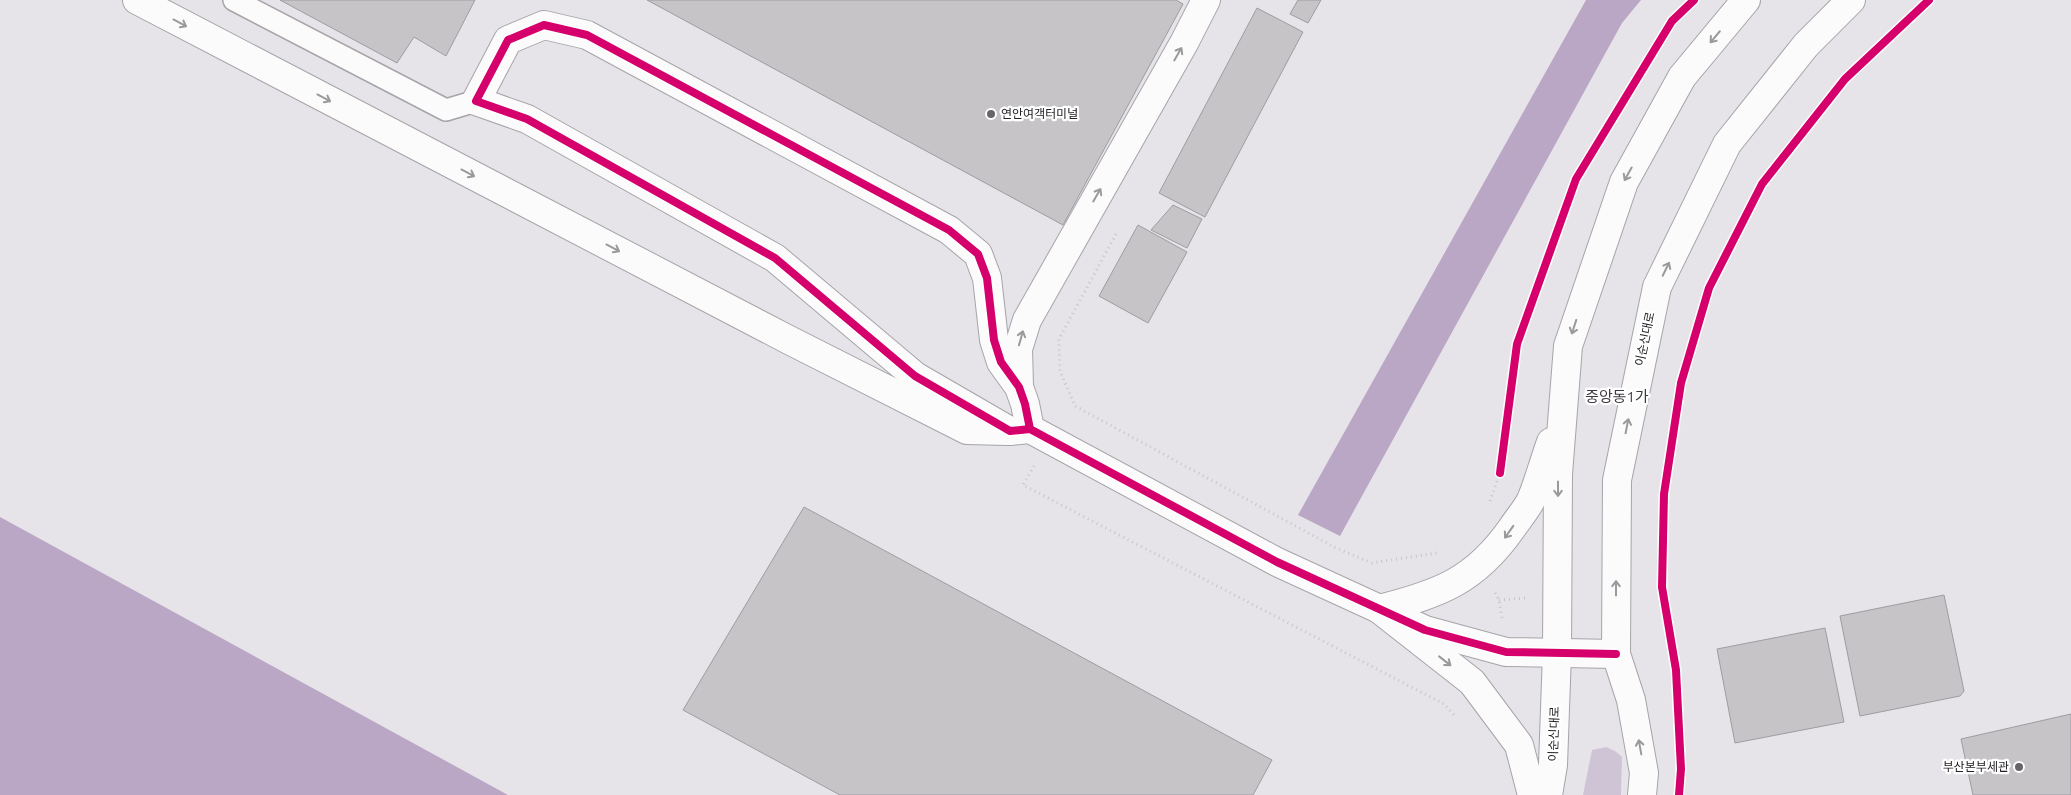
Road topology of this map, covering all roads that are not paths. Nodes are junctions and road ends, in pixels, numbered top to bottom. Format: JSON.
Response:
{"nodes":[{"id":1,"x":137,"y":0,"type":"edge"},
{"id":2,"x":234,"y":0,"type":"edge"},
{"id":3,"x":1206,"y":0,"type":"edge"},
{"id":4,"x":1746,"y":0,"type":"edge"},
{"id":5,"x":1851,"y":0,"type":"edge"},
{"id":6,"x":476,"y":101,"type":"junction"},
{"id":7,"x":1018,"y":387,"type":"junction"},
{"id":8,"x":1564,"y":408,"type":"junction"},
{"id":9,"x":1030,"y":433,"type":"junction"},
{"id":10,"x":1379,"y":609,"type":"junction"},
{"id":11,"x":1557,"y":652,"type":"junction"},
{"id":12,"x":1616,"y":654,"type":"junction"},
{"id":13,"x":1532,"y":795,"type":"edge"},
{"id":14,"x":1548,"y":795,"type":"edge"},
{"id":15,"x":1642,"y":795,"type":"edge"}],
"edges":[{"from":1,"to":9,"type":"street","one_way":true},
{"from":2,"to":6,"type":"lane"},
{"from":7,"to":3,"type":"street","one_way":true},
{"from":4,"to":8,"type":"street","name":"이순신대로","one_way":true},
{"from":12,"to":5,"type":"street","name":"이순신대로","one_way":true},
{"from":6,"to":7,"type":"street"},
{"from":6,"to":9,"type":"street"},
{"from":7,"to":9,"type":"street"},
{"from":8,"to":10,"type":"street","one_way":true},
{"from":8,"to":11,"type":"street","name":"이순신대로","one_way":true},
{"from":9,"to":10,"type":"street"},
{"from":10,"to":11,"type":"street"},
{"from":10,"to":13,"type":"street","one_way":true},
{"from":11,"to":12,"type":"street"},
{"from":11,"to":14,"type":"street","name":"이순신대로"},
{"from":15,"to":12,"type":"street","name":"이순신대로","one_way":true}]}
